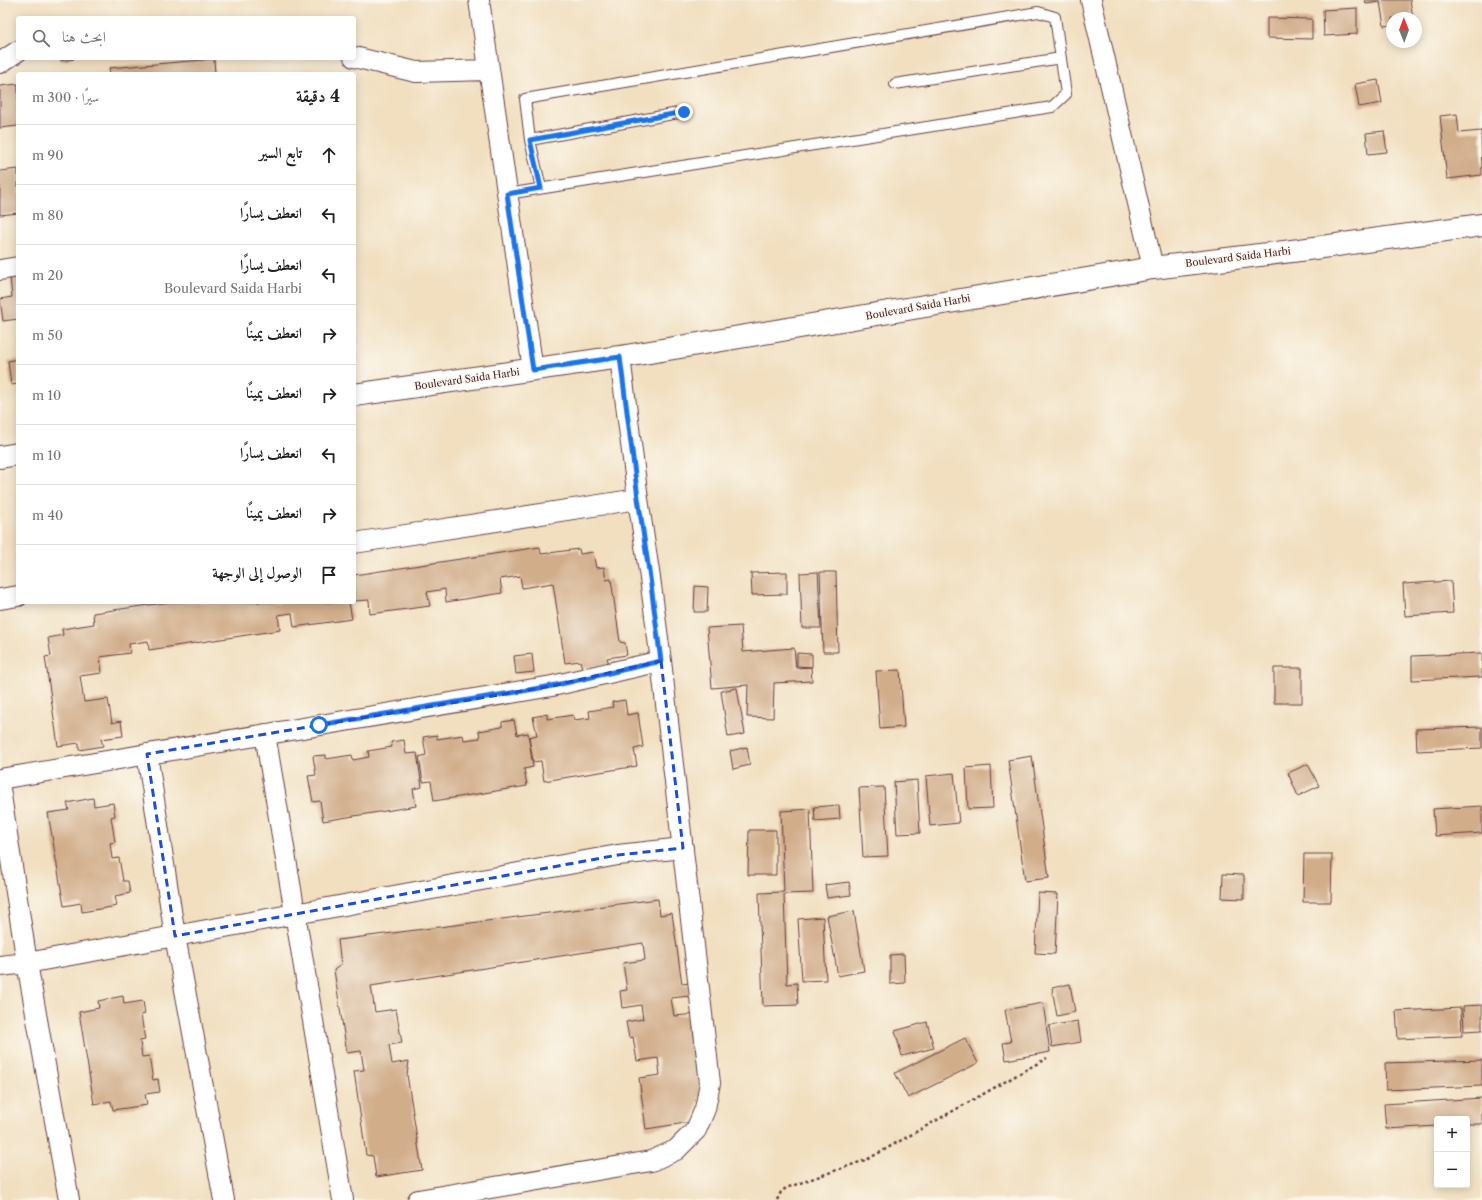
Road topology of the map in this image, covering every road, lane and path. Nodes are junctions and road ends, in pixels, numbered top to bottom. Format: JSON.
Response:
{"nodes":[{"id":1,"x":479,"y":0,"type":"edge"},
{"id":2,"x":1091,"y":0,"type":"edge"},
{"id":3,"x":16,"y":52,"type":"edge"},
{"id":4,"x":356,"y":57,"type":"edge"},
{"id":5,"x":1062,"y":58,"type":"junction"},
{"id":6,"x":0,"y":63,"type":"edge"},
{"id":7,"x":489,"y":70,"type":"junction"},
{"id":8,"x":895,"y":84,"type":"dead end"},
{"id":9,"x":684,"y":112,"type":"dead end"},
{"id":10,"x":530,"y":140,"type":"junction"},
{"id":11,"x":541,"y":188,"type":"junction"},
{"id":12,"x":507,"y":194,"type":"junction"},
{"id":13,"x":1482,"y":225,"type":"edge"},
{"id":14,"x":16,"y":267,"type":"edge"},
{"id":15,"x":1153,"y":268,"type":"junction"},
{"id":16,"x":0,"y":270,"type":"edge"},
{"id":17,"x":620,"y":357,"type":"junction"},
{"id":18,"x":533,"y":370,"type":"junction"},
{"id":19,"x":356,"y":395,"type":"edge"},
{"id":20,"x":16,"y":454,"type":"edge"},
{"id":21,"x":0,"y":458,"type":"edge"},
{"id":22,"x":638,"y":498,"type":"junction"},
{"id":23,"x":356,"y":543,"type":"edge"},
{"id":24,"x":16,"y":596,"type":"edge"},
{"id":25,"x":0,"y":599,"type":"edge"},
{"id":26,"x":661,"y":661,"type":"junction"},
{"id":27,"x":265,"y":734,"type":"junction"},
{"id":28,"x":148,"y":754,"type":"junction"},
{"id":29,"x":0,"y":779,"type":"edge"},
{"id":30,"x":0,"y":789,"type":"edge"},
{"id":31,"x":683,"y":848,"type":"junction"},
{"id":32,"x":295,"y":914,"type":"junction"},
{"id":33,"x":175,"y":936,"type":"junction"},
{"id":34,"x":27,"y":963,"type":"junction"},
{"id":35,"x":0,"y":966,"type":"edge"},
{"id":36,"x":1047,"y":1058,"type":"dead end"},
{"id":37,"x":69,"y":1200,"type":"edge"},
{"id":38,"x":224,"y":1200,"type":"edge"},
{"id":39,"x":343,"y":1200,"type":"edge"},
{"id":40,"x":418,"y":1200,"type":"edge"},
{"id":41,"x":777,"y":1200,"type":"edge"}],
"edges":[{"from":1,"to":7,"type":"street"},
{"from":2,"to":15,"type":"street"},
{"from":3,"to":6,"type":"street"},
{"from":4,"to":7,"type":"street"},
{"from":5,"to":8,"type":"lane"},
{"from":5,"to":10,"type":"lane"},
{"from":5,"to":11,"type":"lane"},
{"from":7,"to":12,"type":"street"},
{"from":9,"to":10,"type":"lane"},
{"from":10,"to":11,"type":"lane"},
{"from":11,"to":12,"type":"lane"},
{"from":12,"to":18,"type":"street"},
{"from":13,"to":15,"type":"street","name":"Boulevard Saida Harbi"},
{"from":14,"to":16,"type":"street"},
{"from":15,"to":17,"type":"street","name":"Boulevard Saida Harbi"},
{"from":17,"to":18,"type":"street","name":"Boulevard Saida Harbi"},
{"from":17,"to":22,"type":"street"},
{"from":18,"to":19,"type":"street","name":"Boulevard Saida Harbi"},
{"from":20,"to":21,"type":"street"},
{"from":22,"to":23,"type":"street"},
{"from":22,"to":26,"type":"street"},
{"from":24,"to":25,"type":"street"},
{"from":26,"to":27,"type":"street"},
{"from":26,"to":31,"type":"street"},
{"from":27,"to":28,"type":"street"},
{"from":27,"to":32,"type":"street"},
{"from":28,"to":29,"type":"street"},
{"from":28,"to":33,"type":"street"},
{"from":30,"to":34,"type":"street"},
{"from":31,"to":32,"type":"street"},
{"from":31,"to":40,"type":"street"},
{"from":32,"to":33,"type":"street"},
{"from":32,"to":39,"type":"street"},
{"from":33,"to":34,"type":"street"},
{"from":33,"to":38,"type":"street"},
{"from":34,"to":35,"type":"street"},
{"from":34,"to":37,"type":"street"},
{"from":36,"to":41,"type":"path"}]}
